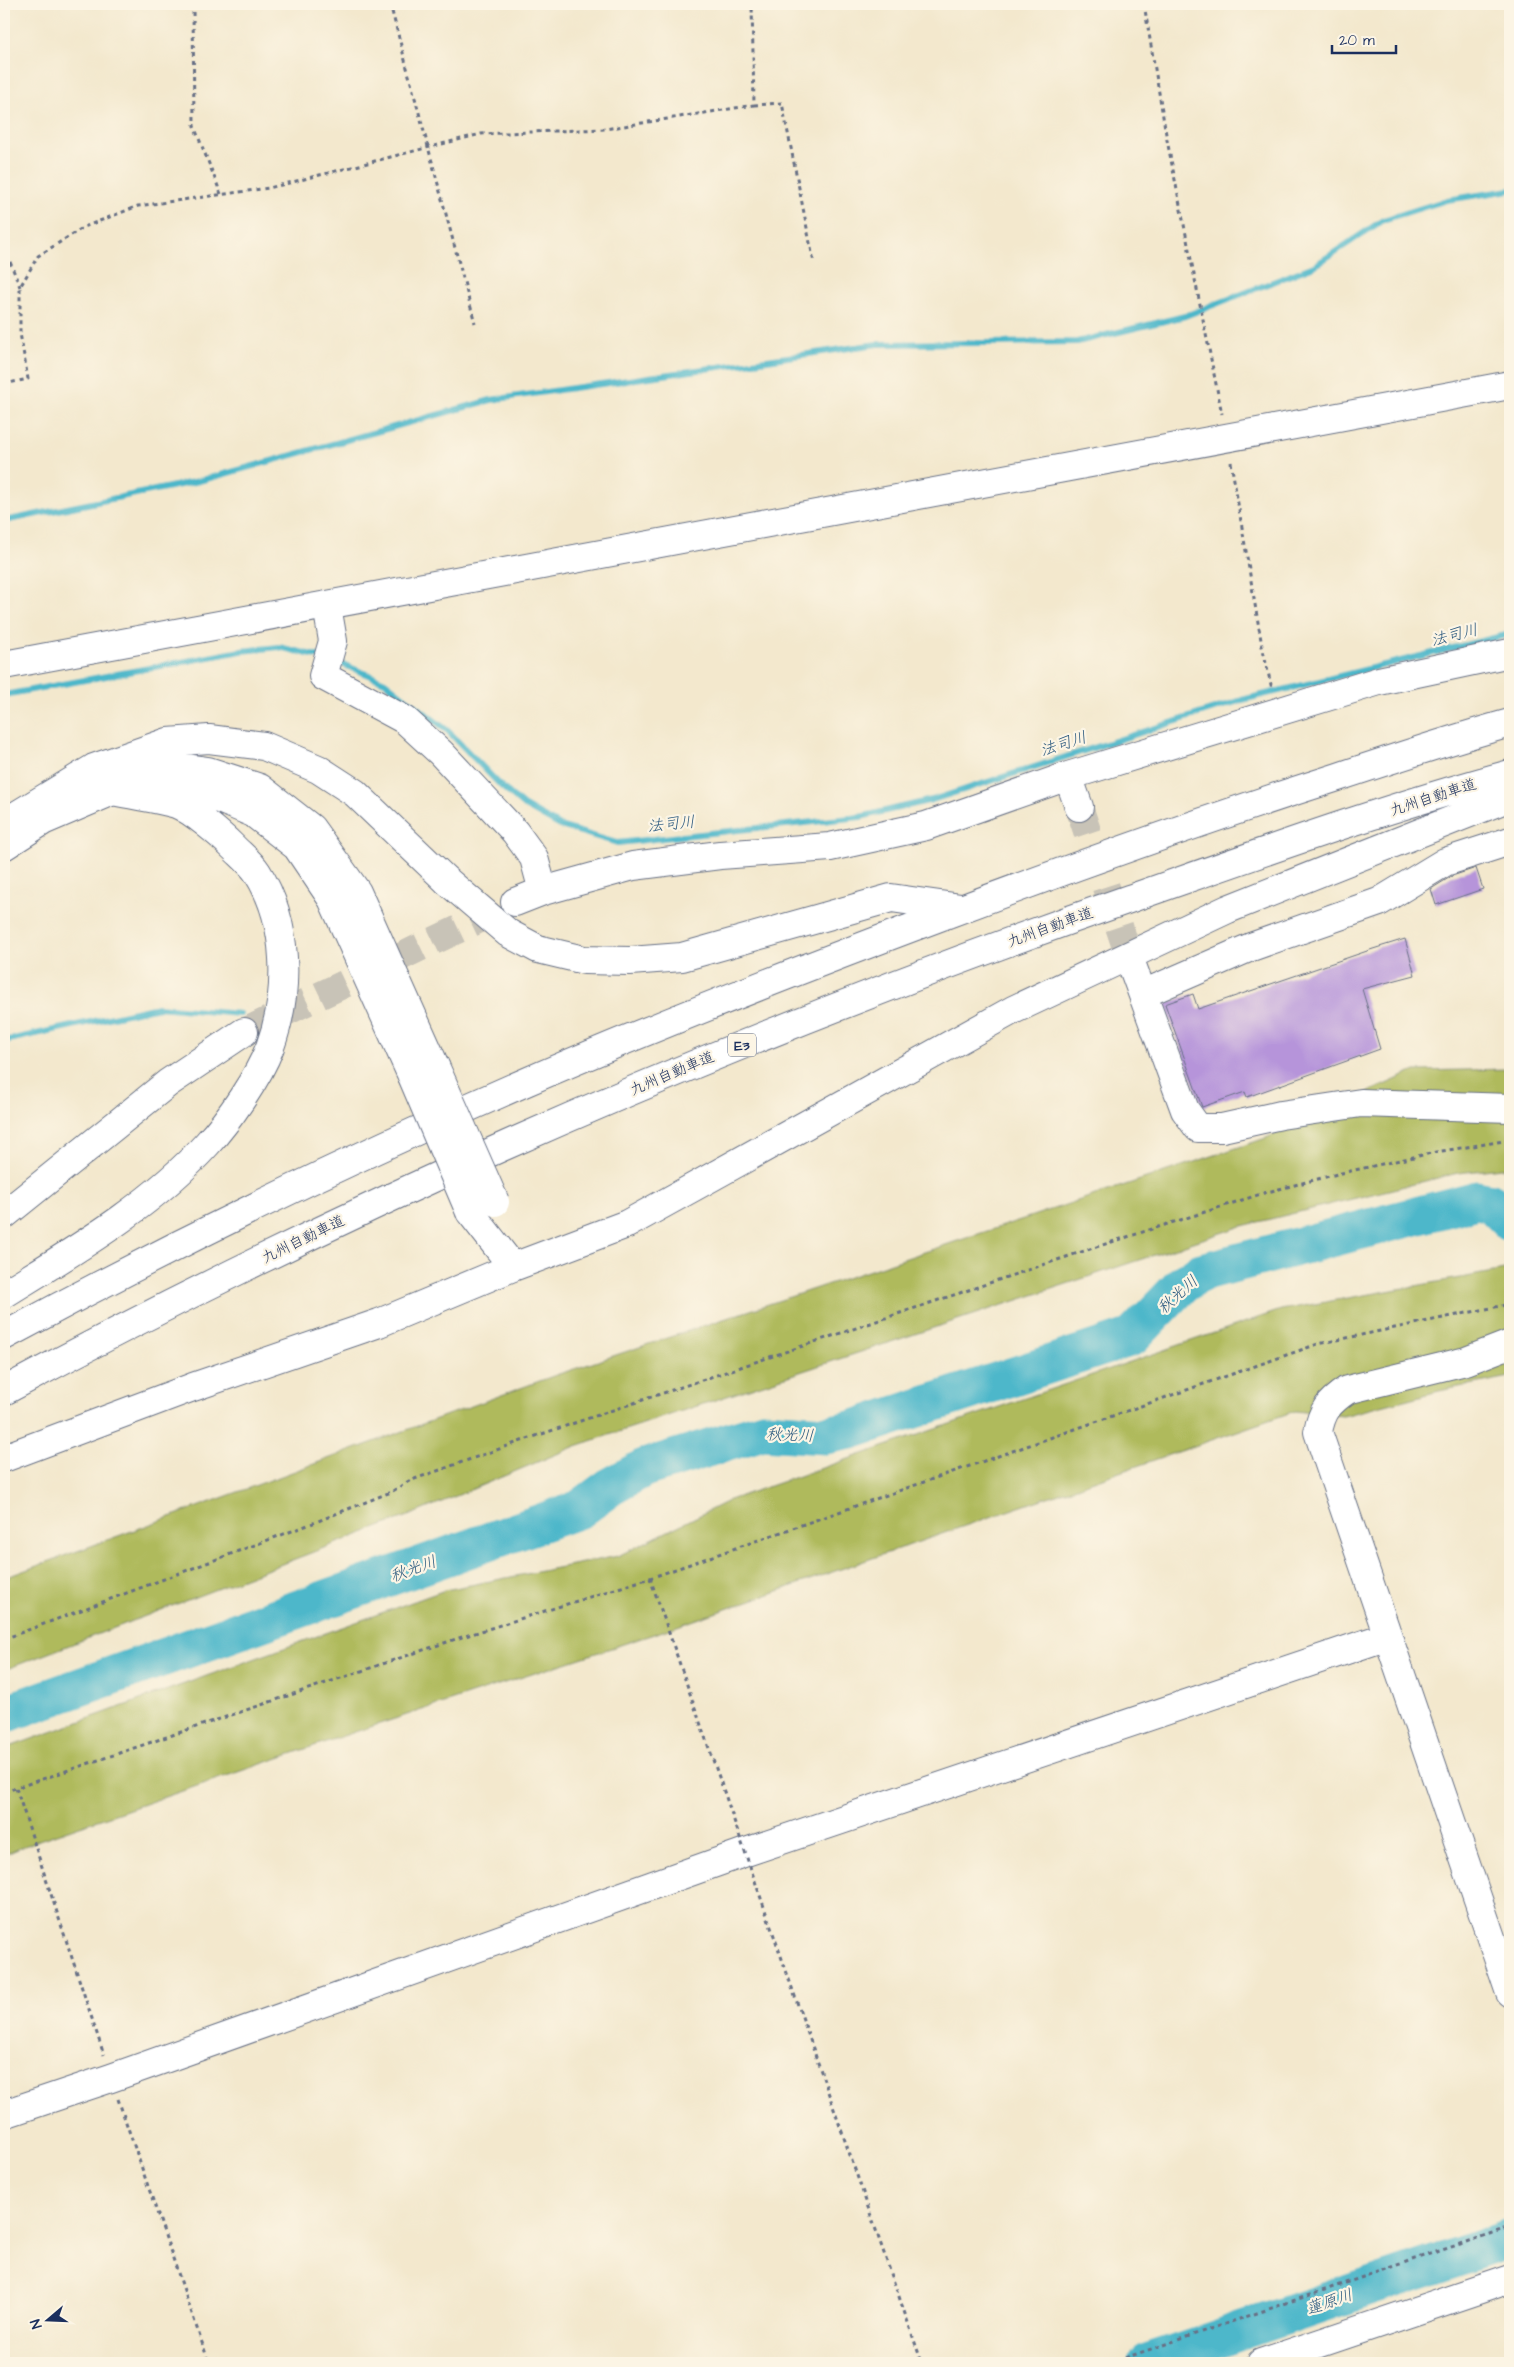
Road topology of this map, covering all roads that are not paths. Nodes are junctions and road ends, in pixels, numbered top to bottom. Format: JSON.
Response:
{"nodes":[{"id":1,"x":1510,"y":385,"type":"edge"},
{"id":2,"x":327,"y":606,"type":"junction"},
{"id":3,"x":1510,"y":653,"type":"edge"},
{"id":4,"x":4,"y":665,"type":"edge"},
{"id":5,"x":1510,"y":723,"type":"edge"},
{"id":6,"x":1510,"y":774,"type":"edge"},
{"id":7,"x":1068,"y":776,"type":"junction"},
{"id":8,"x":114,"y":792,"type":"junction"},
{"id":9,"x":1510,"y":797,"type":"edge"},
{"id":10,"x":40,"y":801,"type":"junction"},
{"id":11,"x":1079,"y":807,"type":"tunnel mouth"},
{"id":12,"x":4,"y":823,"type":"edge"},
{"id":13,"x":1510,"y":841,"type":"edge"},
{"id":14,"x":4,"y":846,"type":"edge"},
{"id":15,"x":543,"y":890,"type":"junction"},
{"id":16,"x":515,"y":902,"type":"tunnel mouth"},
{"id":17,"x":962,"y":909,"type":"junction"},
{"id":18,"x":1133,"y":968,"type":"tunnel mouth"},
{"id":19,"x":1143,"y":994,"type":"junction"},
{"id":20,"x":244,"y":1032,"type":"tunnel mouth"},
{"id":21,"x":423,"y":1071,"type":"junction"},
{"id":22,"x":1510,"y":1108,"type":"edge"},
{"id":23,"x":4,"y":1215,"type":"edge"},
{"id":24,"x":513,"y":1267,"type":"junction"},
{"id":25,"x":4,"y":1294,"type":"edge"},
{"id":26,"x":4,"y":1336,"type":"edge"},
{"id":27,"x":1510,"y":1344,"type":"edge"},
{"id":28,"x":4,"y":1391,"type":"edge"},
{"id":29,"x":4,"y":1458,"type":"edge"},
{"id":30,"x":1388,"y":1636,"type":"junction"},
{"id":31,"x":1510,"y":1993,"type":"edge"},
{"id":32,"x":4,"y":2114,"type":"edge"},
{"id":33,"x":1510,"y":2279,"type":"edge"},
{"id":34,"x":1261,"y":2363,"type":"edge"}],
"edges":[{"from":1,"to":2,"type":"main road"},
{"from":2,"to":4,"type":"main road"},
{"from":2,"to":15,"type":"main road"},
{"from":3,"to":7,"type":"main road"},
{"from":5,"to":17,"type":"main road"},
{"from":6,"to":28,"type":"main road","name":"九州自動車道","number":"E3"},
{"from":7,"to":11,"type":"main road"},
{"from":7,"to":15,"type":"main road"},
{"from":8,"to":14,"type":"main road"},
{"from":8,"to":21,"type":"main road"},
{"from":8,"to":25,"type":"main road"},
{"from":9,"to":24,"type":"main road"},
{"from":10,"to":12,"type":"main road"},
{"from":10,"to":17,"type":"main road"},
{"from":10,"to":21,"type":"main road"},
{"from":13,"to":19,"type":"main road"},
{"from":15,"to":16,"type":"main road"},
{"from":17,"to":26,"type":"main road"},
{"from":18,"to":19,"type":"main road"},
{"from":19,"to":22,"type":"main road"},
{"from":20,"to":23,"type":"main road"},
{"from":21,"to":24,"type":"main road","bridge":true},
{"from":21,"to":24,"type":"main road","bridge":true},
{"from":24,"to":29,"type":"main road"},
{"from":27,"to":30,"type":"main road"},
{"from":30,"to":31,"type":"main road"},
{"from":30,"to":32,"type":"main road"},
{"from":33,"to":34,"type":"main road"}]}
